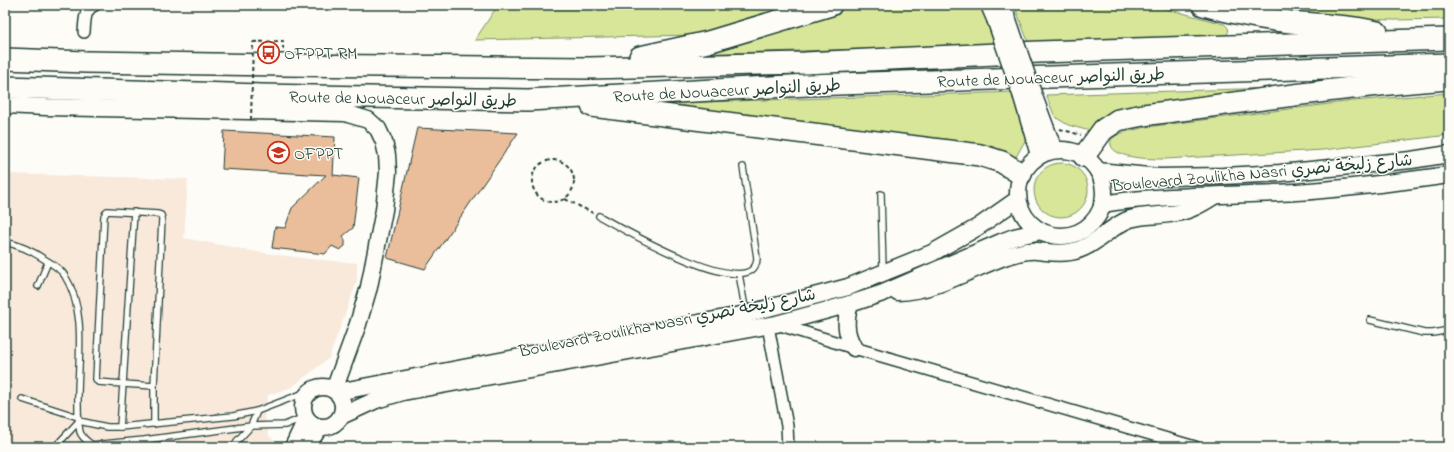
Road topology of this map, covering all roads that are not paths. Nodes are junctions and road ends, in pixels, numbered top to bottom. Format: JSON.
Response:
{"nodes":[{"id":1,"x":95,"y":5,"type":"edge"},
{"id":2,"x":831,"y":5,"type":"edge"},
{"id":3,"x":1203,"y":5,"type":"edge"},
{"id":4,"x":998,"y":11,"type":"edge"},
{"id":5,"x":84,"y":32,"type":"dead end"},
{"id":6,"x":1449,"y":39,"type":"edge"},
{"id":7,"x":1407,"y":40,"type":"junction"},
{"id":8,"x":5,"y":59,"type":"edge"},
{"id":9,"x":1449,"y":64,"type":"edge"},
{"id":10,"x":589,"y":68,"type":"junction"},
{"id":11,"x":1449,"y":79,"type":"edge"},
{"id":12,"x":5,"y":87,"type":"edge"},
{"id":13,"x":1029,"y":98,"type":"junction"},
{"id":14,"x":528,"y":100,"type":"junction"},
{"id":15,"x":5,"y":105,"type":"edge"},
{"id":16,"x":1085,"y":146,"type":"junction"},
{"id":17,"x":1046,"y":152,"type":"junction"},
{"id":18,"x":1449,"y":154,"type":"edge"},
{"id":19,"x":742,"y":167,"type":"dead end"},
{"id":20,"x":1098,"y":171,"type":"junction"},
{"id":21,"x":1021,"y":174,"type":"junction"},
{"id":22,"x":1449,"y":175,"type":"edge"},
{"id":23,"x":881,"y":194,"type":"dead end"},
{"id":24,"x":1214,"y":196,"type":"junction"},
{"id":25,"x":1018,"y":199,"type":"junction"},
{"id":26,"x":1102,"y":204,"type":"junction"},
{"id":27,"x":134,"y":212,"type":"junction"},
{"id":28,"x":599,"y":216,"type":"road end"},
{"id":29,"x":1041,"y":232,"type":"junction"},
{"id":30,"x":5,"y":242,"type":"edge"},
{"id":31,"x":48,"y":262,"type":"junction"},
{"id":32,"x":883,"y":273,"type":"junction"},
{"id":33,"x":739,"y":274,"type":"junction"},
{"id":34,"x":38,"y":286,"type":"dead end"},
{"id":35,"x":883,"y":293,"type":"junction"},
{"id":36,"x":850,"y":304,"type":"junction"},
{"id":37,"x":746,"y":314,"type":"junction"},
{"id":38,"x":1370,"y":320,"type":"dead end"},
{"id":39,"x":772,"y":325,"type":"junction"},
{"id":40,"x":1449,"y":330,"type":"edge"},
{"id":41,"x":854,"y":348,"type":"junction"},
{"id":42,"x":123,"y":384,"type":"junction"},
{"id":43,"x":154,"y":386,"type":"junction"},
{"id":44,"x":325,"y":390,"type":"junction"},
{"id":45,"x":22,"y":399,"type":"dead end"},
{"id":46,"x":256,"y":411,"type":"junction"},
{"id":47,"x":341,"y":416,"type":"junction"},
{"id":48,"x":79,"y":419,"type":"junction"},
{"id":49,"x":310,"y":421,"type":"junction"},
{"id":50,"x":154,"y":424,"type":"junction"},
{"id":51,"x":251,"y":426,"type":"junction"},
{"id":52,"x":120,"y":427,"type":"junction"},
{"id":53,"x":90,"y":446,"type":"edge"},
{"id":54,"x":55,"y":447,"type":"edge"},
{"id":55,"x":234,"y":447,"type":"edge"},
{"id":56,"x":293,"y":447,"type":"edge"},
{"id":57,"x":306,"y":447,"type":"edge"},
{"id":58,"x":788,"y":447,"type":"edge"},
{"id":59,"x":1195,"y":447,"type":"edge"}],
"edges":[{"from":1,"to":5,"type":"street"},
{"from":2,"to":10,"type":"highway"},
{"from":3,"to":7,"type":"highway"},
{"from":4,"to":13,"type":"street","bridge":true},
{"from":6,"to":7,"type":"highway","name":"Route de Nouaceur طريق النواصر"},
{"from":7,"to":10,"type":"highway","name":"Route de Nouaceur طريق النواصر"},
{"from":8,"to":10,"type":"highway","name":"Route de Nouaceur طريق النواصر"},
{"from":9,"to":14,"type":"highway","name":"Route de Nouaceur طريق النواصر"},
{"from":11,"to":16,"type":"highway"},
{"from":12,"to":14,"type":"highway","name":"Route de Nouaceur طريق النواصر"},
{"from":13,"to":17,"type":"street"},
{"from":13,"to":17,"type":"street"},
{"from":14,"to":21,"type":"highway"},
{"from":15,"to":44,"type":"street"},
{"from":16,"to":17,"type":"street"},
{"from":16,"to":20,"type":"street"},
{"from":17,"to":21,"type":"street"},
{"from":18,"to":20,"type":"street","name":"Boulevard Zoulikha Nasri شارع زليخة نصري"},
{"from":19,"to":33,"type":"lane"},
{"from":20,"to":26,"type":"street"},
{"from":21,"to":25,"type":"street"},
{"from":22,"to":24,"type":"street","name":"Boulevard Zoulikha Nasri شارع زليخة نصري"},
{"from":23,"to":32,"type":"lane"},
{"from":24,"to":26,"type":"street","name":"Boulevard Zoulikha Nasri شارع زليخة نصري"},
{"from":24,"to":35,"type":"street"},
{"from":25,"to":29,"type":"street"},
{"from":25,"to":32,"type":"street","name":"Boulevard Zoulikha Nasri شارع زليخة نصري"},
{"from":26,"to":29,"type":"street"},
{"from":27,"to":42,"type":"lane"},
{"from":27,"to":42,"type":"lane"},
{"from":27,"to":43,"type":"lane"},
{"from":28,"to":33,"type":"lane"},
{"from":29,"to":35,"type":"street","name":"Boulevard Zoulikha Nasri شارع زليخة نصري"},
{"from":30,"to":31,"type":"lane"},
{"from":31,"to":34,"type":"lane"},
{"from":31,"to":48,"type":"lane"},
{"from":32,"to":37,"type":"street","name":"Boulevard Zoulikha Nasri شارع زليخة نصري"},
{"from":33,"to":37,"type":"lane"},
{"from":35,"to":36,"type":"street","name":"Boulevard Zoulikha Nasri شارع زليخة نصري"},
{"from":36,"to":39,"type":"street","name":"Boulevard Zoulikha Nasri شارع زليخة نصري"},
{"from":36,"to":41,"type":"street"},
{"from":37,"to":44,"type":"street","name":"Boulevard Zoulikha Nasri شارع زليخة نصري"},
{"from":38,"to":40,"type":"lane"},
{"from":39,"to":41,"type":"street"},
{"from":39,"to":47,"type":"street","name":"Boulevard Zoulikha Nasri شارع زليخة نصري"},
{"from":39,"to":58,"type":"street"},
{"from":41,"to":59,"type":"street"},
{"from":42,"to":43,"type":"lane"},
{"from":42,"to":52,"type":"lane"},
{"from":43,"to":50,"type":"lane"},
{"from":44,"to":46,"type":"lane"},
{"from":44,"to":47,"type":"street"},
{"from":44,"to":49,"type":"street"},
{"from":45,"to":48,"type":"lane"},
{"from":46,"to":50,"type":"lane"},
{"from":46,"to":51,"type":"lane"},
{"from":47,"to":49,"type":"street","name":"Boulevard Zoulikha Nasri شارع زليخة نصري"},
{"from":48,"to":52,"type":"lane"},
{"from":48,"to":53,"type":"lane"},
{"from":48,"to":54,"type":"lane"},
{"from":49,"to":51,"type":"lane"},
{"from":49,"to":56,"type":"street"},
{"from":49,"to":57,"type":"street"},
{"from":50,"to":52,"type":"lane"},
{"from":51,"to":53,"type":"lane"},
{"from":51,"to":55,"type":"lane"}]}
